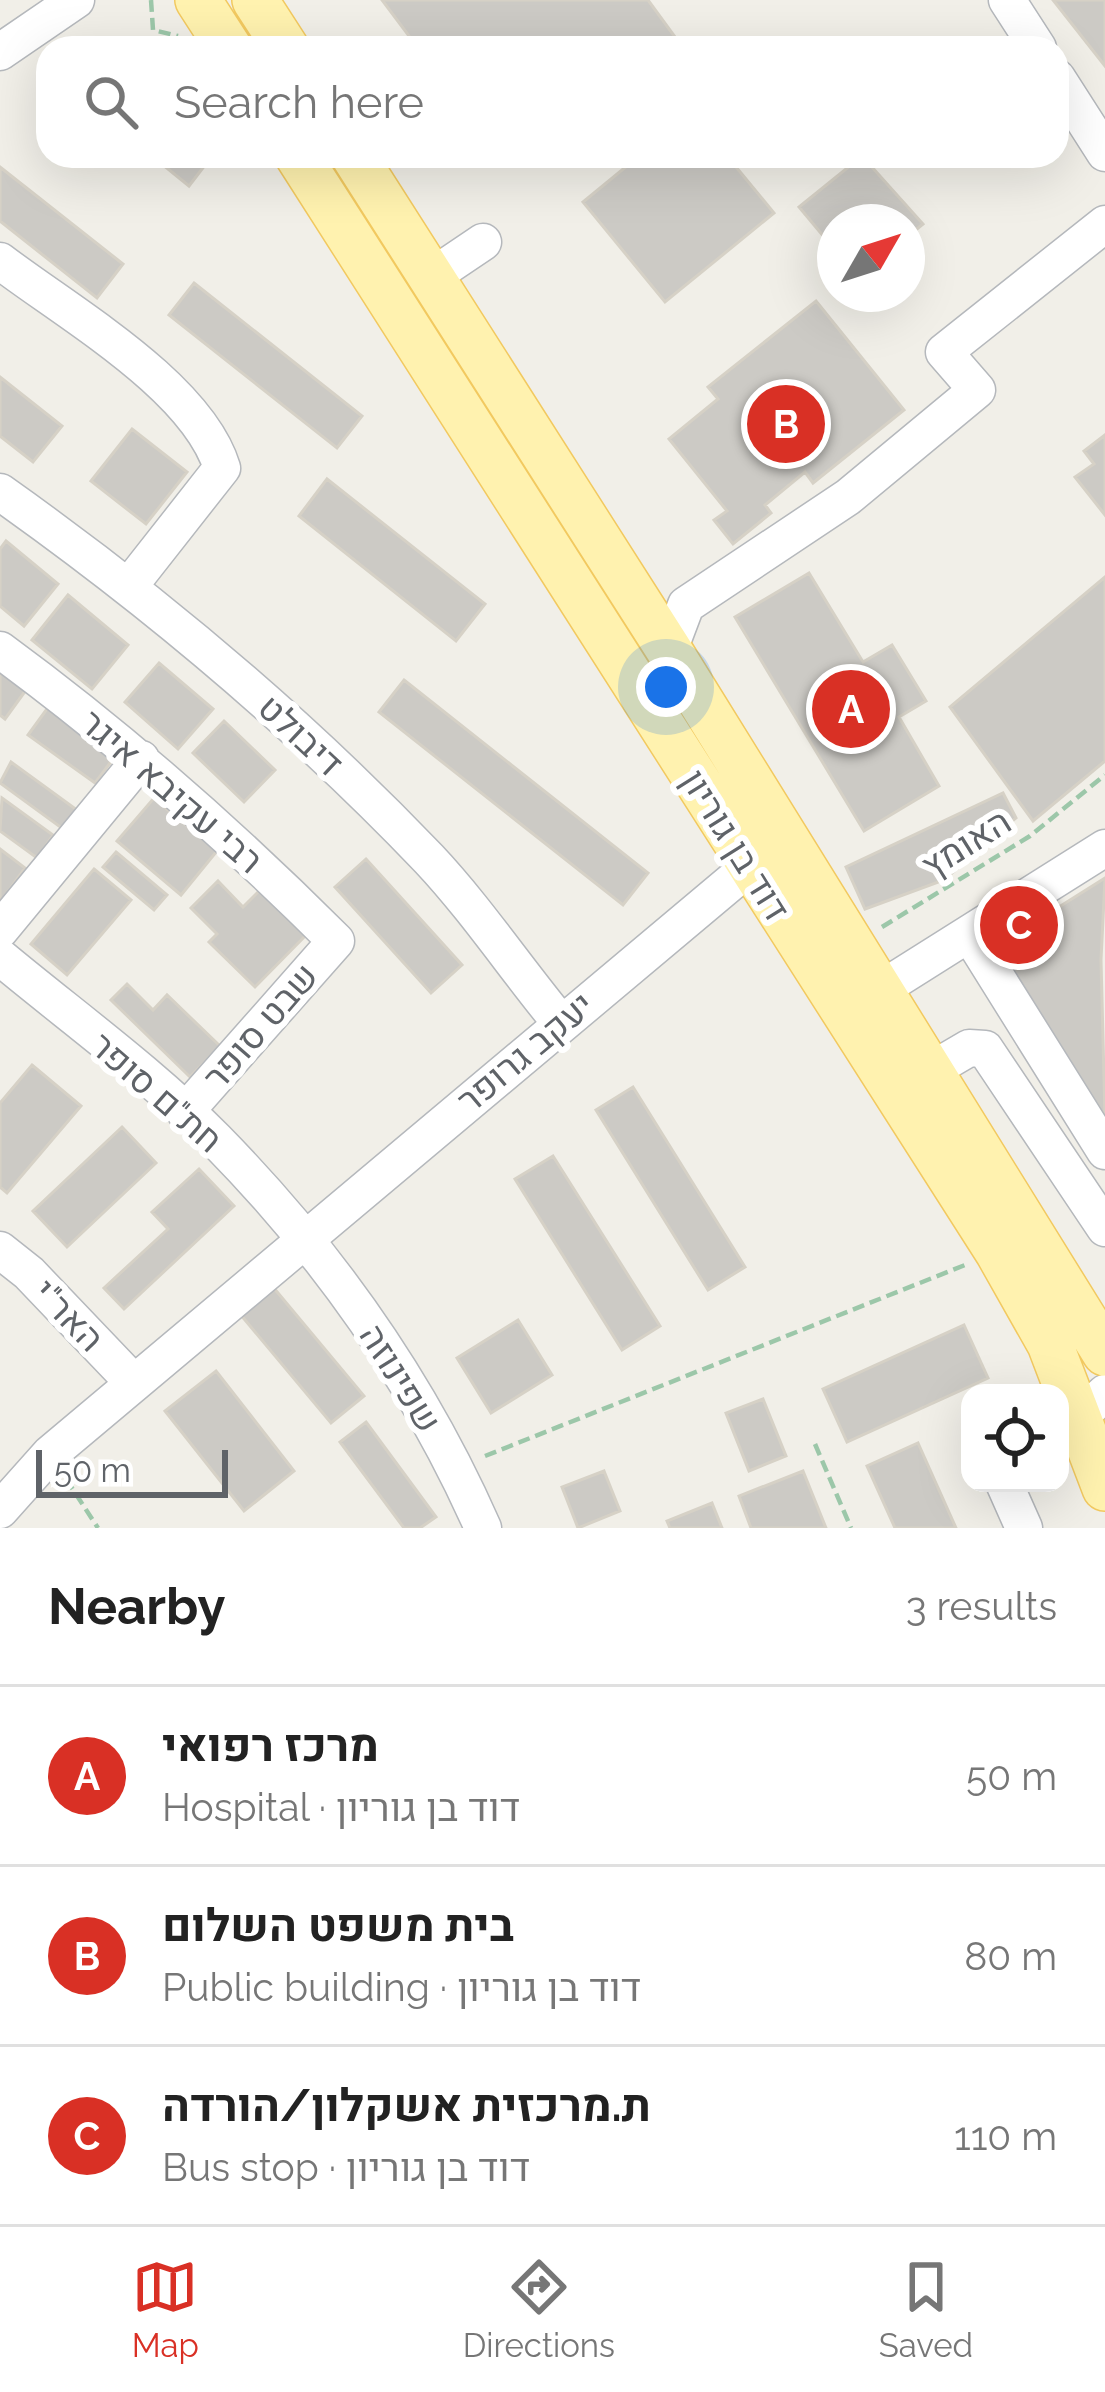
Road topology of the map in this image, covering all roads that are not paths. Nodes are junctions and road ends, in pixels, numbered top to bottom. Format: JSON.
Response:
{"nodes":[{"id":1,"x":76,"y":0,"type":"edge"},
{"id":2,"x":1006,"y":0,"type":"edge"},
{"id":3,"x":1029,"y":36,"type":"edge"},
{"id":4,"x":0,"y":52,"type":"edge"},
{"id":5,"x":1069,"y":97,"type":"edge"},
{"id":6,"x":1105,"y":153,"type":"edge"},
{"id":7,"x":306,"y":168,"type":"edge"},
{"id":8,"x":362,"y":168,"type":"edge"},
{"id":9,"x":1105,"y":224,"type":"edge"},
{"id":10,"x":483,"y":242,"type":"dead end"},
{"id":11,"x":0,"y":261,"type":"edge"},
{"id":12,"x":431,"y":277,"type":"junction"},
{"id":13,"x":0,"y":492,"type":"edge"},
{"id":14,"x":130,"y":585,"type":"junction"},
{"id":15,"x":638,"y":602,"type":"junction"},
{"id":16,"x":686,"y":605,"type":"junction"},
{"id":17,"x":0,"y":650,"type":"edge"},
{"id":18,"x":669,"y":650,"type":"junction"},
{"id":19,"x":141,"y":760,"type":"junction"},
{"id":20,"x":1105,"y":848,"type":"edge"},
{"id":21,"x":748,"y":868,"type":"junction"},
{"id":22,"x":0,"y":930,"type":"edge"},
{"id":23,"x":970,"y":935,"type":"junction"},
{"id":24,"x":336,"y":940,"type":"joint"},
{"id":25,"x":0,"y":957,"type":"edge"},
{"id":26,"x":878,"y":991,"type":"junction"},
{"id":27,"x":560,"y":1022,"type":"junction"},
{"id":28,"x":928,"y":1072,"type":"junction"},
{"id":29,"x":185,"y":1112,"type":"junction"},
{"id":30,"x":1105,"y":1151,"type":"edge"},
{"id":31,"x":1105,"y":1228,"type":"edge"},
{"id":32,"x":303,"y":1237,"type":"junction"},
{"id":33,"x":0,"y":1250,"type":"edge"},
{"id":34,"x":1102,"y":1337,"type":"edge"},
{"id":35,"x":134,"y":1383,"type":"junction"},
{"id":36,"x":1097,"y":1407,"type":"edge"},
{"id":37,"x":1105,"y":1488,"type":"edge"},
{"id":38,"x":1008,"y":1492,"type":"edge"},
{"id":39,"x":0,"y":1510,"type":"edge"},
{"id":40,"x":483,"y":1528,"type":"edge"},
{"id":41,"x":1024,"y":1528,"type":"edge"}],
"edges":[{"from":1,"to":4,"type":"street"},
{"from":2,"to":3,"type":"street"},
{"from":5,"to":6,"type":"street"},
{"from":7,"to":21,"type":"main road","name":"דוד בן גוריון"},
{"from":8,"to":12,"type":"main road","name":"דוד בן גוריון"},
{"from":9,"to":16,"type":"street"},
{"from":10,"to":12,"type":"street"},
{"from":11,"to":14,"type":"street"},
{"from":12,"to":15,"type":"main road","name":"דוד בן גוריון"},
{"from":13,"to":14,"type":"street","name":"דיבולט"},
{"from":14,"to":27,"type":"street","name":"דיבולט"},
{"from":15,"to":16,"type":"street"},
{"from":15,"to":18,"type":"main road","name":"דוד בן גוריון"},
{"from":16,"to":18,"type":"street"},
{"from":17,"to":19,"type":"street","name":"רבי עקיבא איגר"},
{"from":18,"to":26,"type":"main road","name":"דוד בן גוריון"},
{"from":19,"to":22,"type":"street"},
{"from":19,"to":24,"type":"street","name":"רבי עקיבא איגר"},
{"from":20,"to":23,"type":"street"},
{"from":21,"to":27,"type":"street","name":"יעקב גרופר"},
{"from":21,"to":36,"type":"main road","name":"דוד בן גוריון"},
{"from":23,"to":26,"type":"street"},
{"from":23,"to":30,"type":"street"},
{"from":24,"to":29,"type":"street","name":"שבט סופר"},
{"from":25,"to":29,"type":"street","name":"חת\"ם סופר"},
{"from":26,"to":28,"type":"main road","name":"דוד בן גוריון"},
{"from":27,"to":32,"type":"street","name":"יעקב גרופר"},
{"from":28,"to":31,"type":"street"},
{"from":28,"to":34,"type":"main road","name":"דוד בן גוריון"},
{"from":29,"to":32,"type":"street","name":"חת\"ם סופר"},
{"from":32,"to":35,"type":"street","name":"יעקב גרופר"},
{"from":32,"to":40,"type":"street","name":"שפינוזה"},
{"from":33,"to":35,"type":"street","name":"האר\"י"},
{"from":35,"to":39,"type":"street","name":"יעקב גרופר"},
{"from":36,"to":37,"type":"main road","name":"דוד בן גוריון"},
{"from":38,"to":41,"type":"street"}]}
